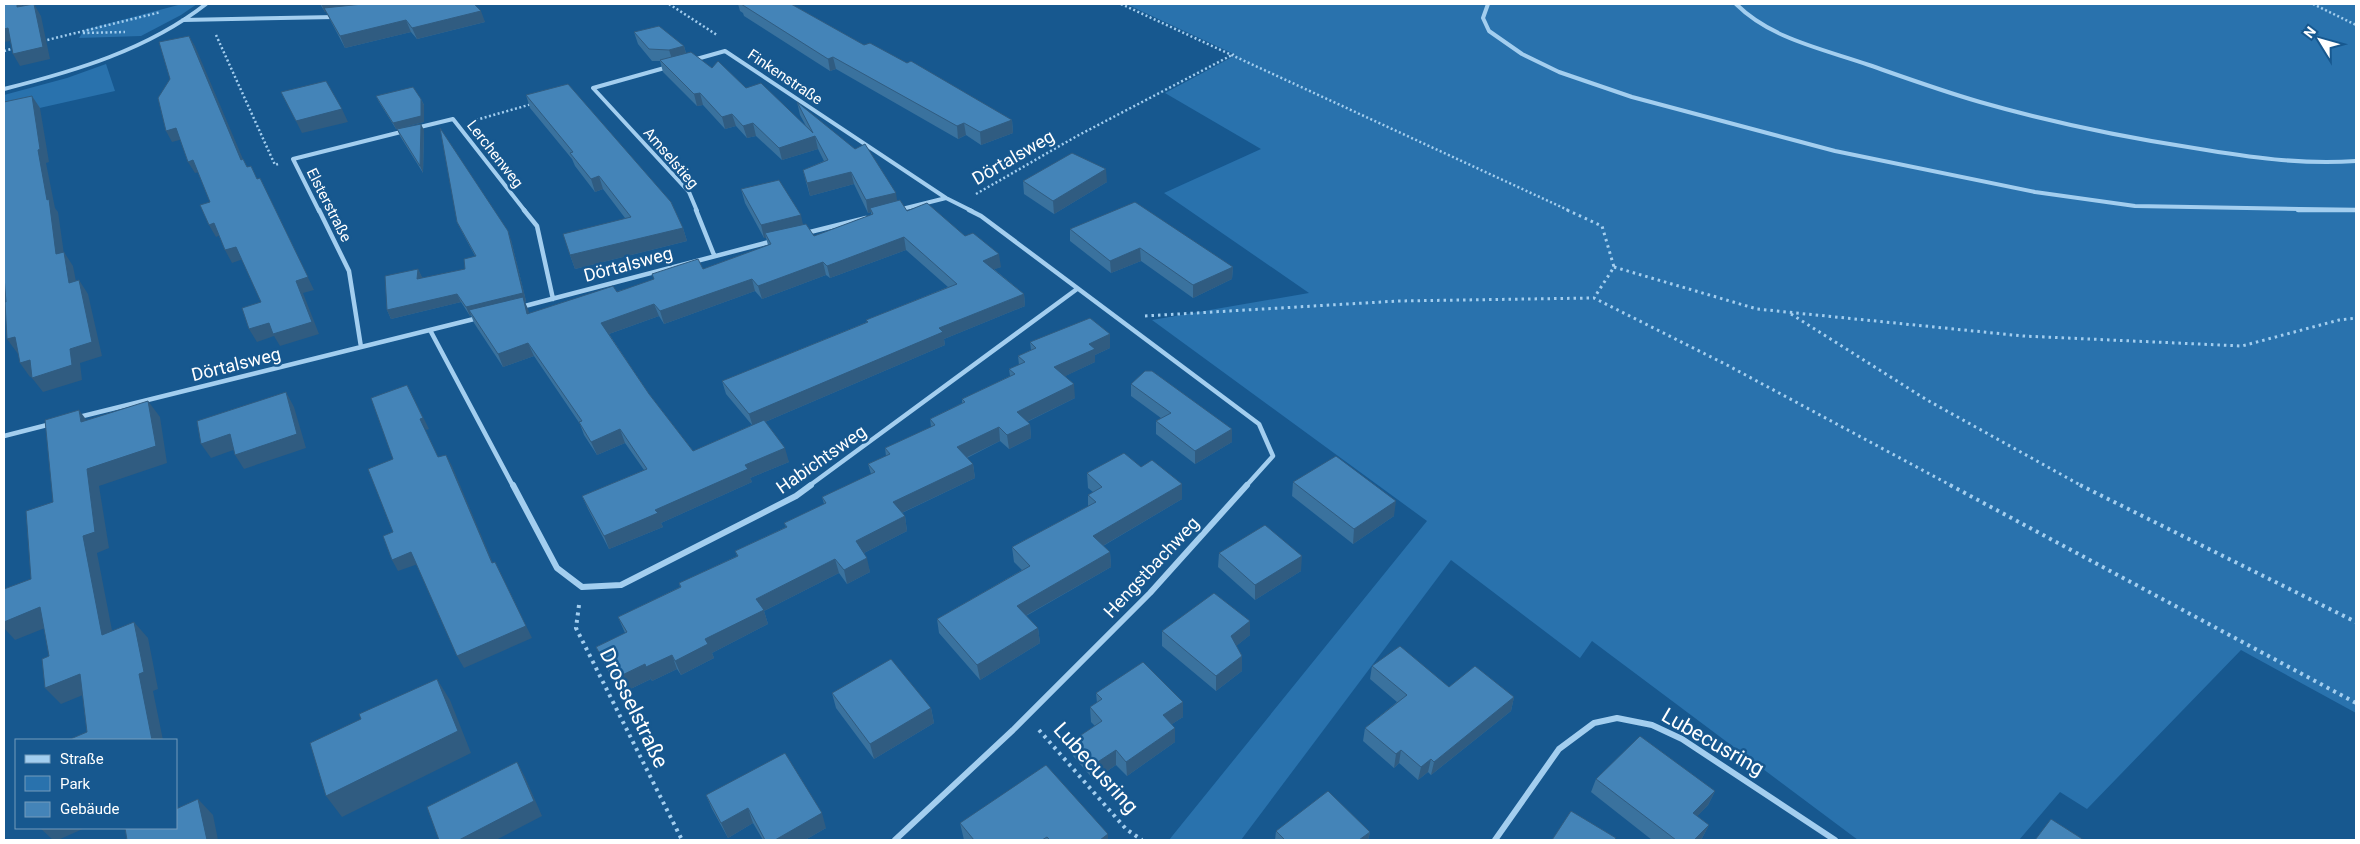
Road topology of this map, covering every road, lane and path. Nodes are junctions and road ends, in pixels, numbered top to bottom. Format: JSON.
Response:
{"nodes":[{"id":1,"x":206,"y":4,"type":"edge"},
{"id":2,"x":669,"y":4,"type":"edge"},
{"id":3,"x":1121,"y":4,"type":"edge"},
{"id":4,"x":1488,"y":4,"type":"edge"},
{"id":5,"x":1736,"y":4,"type":"edge"},
{"id":6,"x":2313,"y":4,"type":"edge"},
{"id":7,"x":164,"y":11,"type":"dead end"},
{"id":8,"x":344,"y":17,"type":"edge"},
{"id":9,"x":183,"y":20,"type":"junction"},
{"id":10,"x":209,"y":20,"type":"junction"},
{"id":11,"x":2356,"y":25,"type":"edge"},
{"id":12,"x":131,"y":31,"type":"dead end"},
{"id":13,"x":73,"y":34,"type":"junction"},
{"id":14,"x":38,"y":43,"type":"edge"},
{"id":15,"x":21,"y":47,"type":"edge"},
{"id":16,"x":4,"y":51,"type":"edge"},
{"id":17,"x":726,"y":51,"type":"junction"},
{"id":18,"x":1232,"y":55,"type":"junction"},
{"id":19,"x":688,"y":62,"type":"edge"},
{"id":20,"x":678,"y":64,"type":"edge"},
{"id":21,"x":4,"y":89,"type":"edge"},
{"id":22,"x":539,"y":103,"type":"edge"},
{"id":23,"x":458,"y":125,"type":"junction"},
{"id":24,"x":293,"y":159,"type":"junction"},
{"id":25,"x":2356,"y":161,"type":"edge"},
{"id":26,"x":946,"y":198,"type":"junction"},
{"id":27,"x":2356,"y":210,"type":"edge"},
{"id":28,"x":888,"y":212,"type":"edge"},
{"id":29,"x":869,"y":217,"type":"edge"},
{"id":30,"x":801,"y":234,"type":"edge"},
{"id":31,"x":782,"y":238,"type":"edge"},
{"id":32,"x":714,"y":255,"type":"junction"},
{"id":33,"x":1614,"y":267,"type":"junction"},
{"id":34,"x":1077,"y":289,"type":"junction"},
{"id":35,"x":1594,"y":298,"type":"junction"},
{"id":36,"x":553,"y":299,"type":"junction"},
{"id":37,"x":516,"y":309,"type":"edge"},
{"id":38,"x":1789,"y":312,"type":"junction"},
{"id":39,"x":487,"y":316,"type":"edge"},
{"id":40,"x":1119,"y":318,"type":"junction"},
{"id":41,"x":2356,"y":318,"type":"edge"},
{"id":42,"x":430,"y":330,"type":"junction"},
{"id":43,"x":361,"y":347,"type":"junction"},
{"id":44,"x":71,"y":419,"type":"edge"},
{"id":45,"x":62,"y":421,"type":"edge"},
{"id":46,"x":4,"y":436,"type":"edge"},
{"id":47,"x":582,"y":587,"type":"junction"},
{"id":48,"x":2356,"y":622,"type":"edge"},
{"id":49,"x":2356,"y":703,"type":"edge"},
{"id":50,"x":1027,"y":716,"type":"junction"},
{"id":51,"x":682,"y":840,"type":"edge"},
{"id":52,"x":895,"y":840,"type":"edge"},
{"id":53,"x":1142,"y":840,"type":"edge"},
{"id":54,"x":1495,"y":840,"type":"edge"},
{"id":55,"x":1834,"y":840,"type":"edge"}],
"edges":[{"from":1,"to":9,"type":"street"},
{"from":2,"to":17,"type":"path"},
{"from":3,"to":18,"type":"path"},
{"from":4,"to":27,"type":"street"},
{"from":5,"to":25,"type":"street"},
{"from":6,"to":11,"type":"path"},
{"from":7,"to":13,"type":"path"},
{"from":8,"to":10,"type":"street"},
{"from":9,"to":10,"type":"street"},
{"from":9,"to":21,"type":"street"},
{"from":10,"to":24,"type":"path","name":"Elsterstraße"},
{"from":12,"to":13,"type":"path"},
{"from":13,"to":14,"type":"path"},
{"from":15,"to":16,"type":"path"},
{"from":17,"to":19,"type":"street","name":"Finkenstraße"},
{"from":17,"to":26,"type":"street","name":"Finkenstraße"},
{"from":18,"to":26,"type":"path","name":"Dörtalsweg"},
{"from":18,"to":33,"type":"path"},
{"from":20,"to":32,"type":"street","name":"Amselstieg"},
{"from":22,"to":23,"type":"path"},
{"from":23,"to":24,"type":"street","name":"Lerchenweg"},
{"from":23,"to":36,"type":"street","name":"Lerchenweg"},
{"from":24,"to":43,"type":"street","name":"Elsterstraße"},
{"from":26,"to":28,"type":"street"},
{"from":26,"to":34,"type":"street"},
{"from":29,"to":30,"type":"street"},
{"from":31,"to":32,"type":"street","name":"Dörtalsweg"},
{"from":32,"to":36,"type":"street","name":"Dörtalsweg"},
{"from":33,"to":35,"type":"path"},
{"from":33,"to":38,"type":"path"},
{"from":34,"to":40,"type":"street"},
{"from":34,"to":47,"type":"street","name":"Habichtsweg"},
{"from":35,"to":40,"type":"path"},
{"from":35,"to":49,"type":"path"},
{"from":36,"to":37,"type":"street","name":"Dörtalsweg"},
{"from":38,"to":41,"type":"path"},
{"from":38,"to":48,"type":"path"},
{"from":39,"to":42,"type":"street","name":"Dörtalsweg"},
{"from":40,"to":50,"type":"street","name":"Hengstbachweg"},
{"from":42,"to":43,"type":"street","name":"Dörtalsweg"},
{"from":42,"to":47,"type":"street"},
{"from":43,"to":44,"type":"street","name":"Dörtalsweg"},
{"from":45,"to":46,"type":"street"},
{"from":47,"to":51,"type":"path","name":"Drosselstraße"},
{"from":50,"to":52,"type":"street","name":"Hengstbachweg"},
{"from":50,"to":53,"type":"path","name":"Lubecusring"},
{"from":54,"to":55,"type":"street","name":"Lubecusring"}]}
